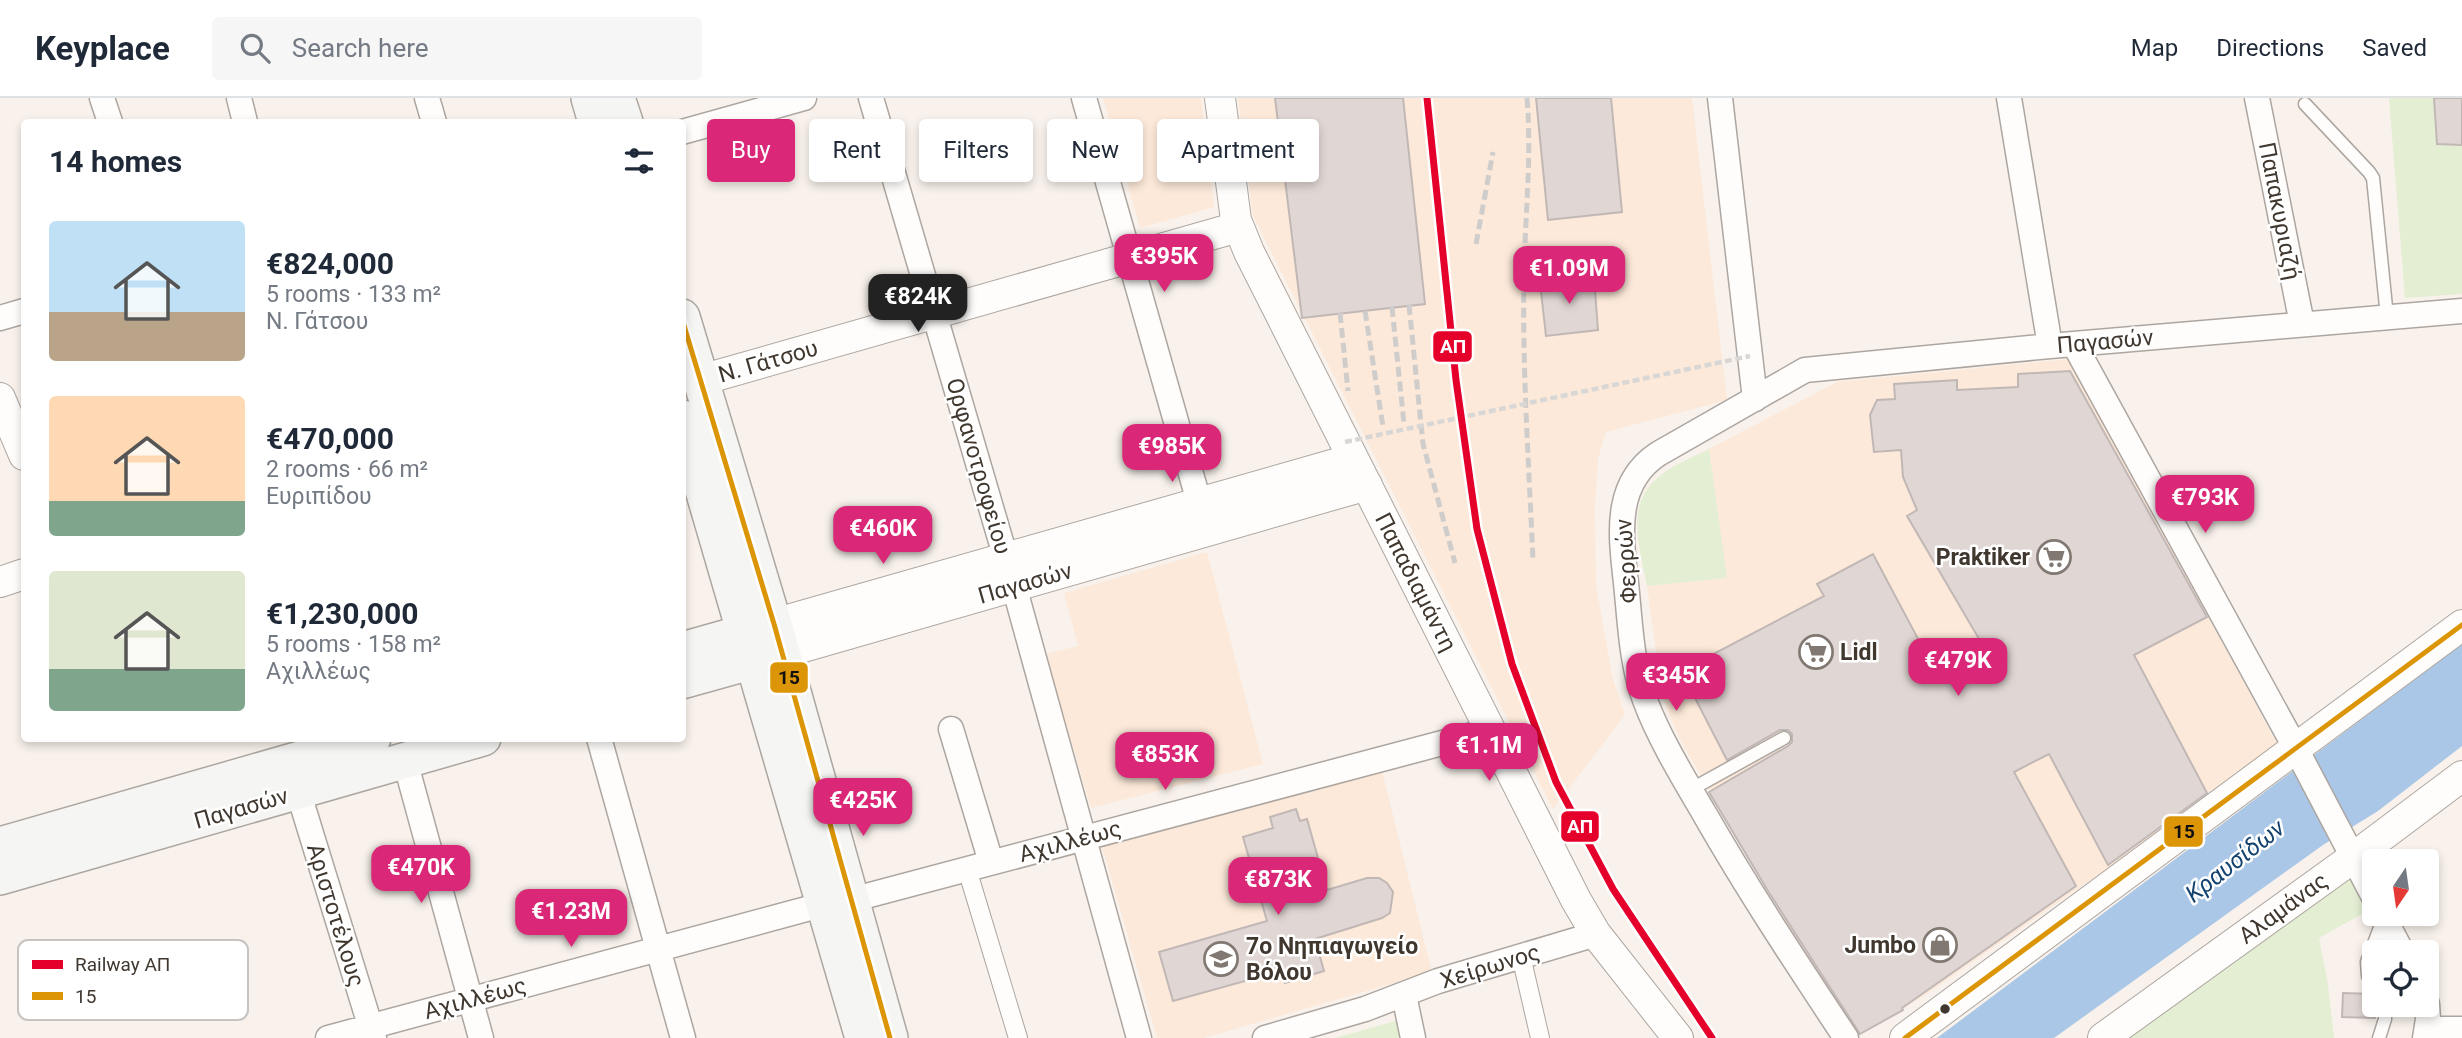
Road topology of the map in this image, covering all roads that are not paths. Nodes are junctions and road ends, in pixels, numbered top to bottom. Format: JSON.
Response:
{"nodes":[{"id":1,"x":102,"y":98,"type":"edge"},
{"id":2,"x":239,"y":98,"type":"edge"},
{"id":3,"x":427,"y":98,"type":"edge"},
{"id":4,"x":589,"y":98,"type":"edge"},
{"id":5,"x":617,"y":98,"type":"edge"},
{"id":6,"x":804,"y":98,"type":"edge"},
{"id":7,"x":872,"y":98,"type":"edge"},
{"id":8,"x":1084,"y":98,"type":"edge"},
{"id":9,"x":1220,"y":98,"type":"edge"},
{"id":10,"x":1720,"y":98,"type":"edge"},
{"id":11,"x":2009,"y":98,"type":"edge"},
{"id":12,"x":2258,"y":98,"type":"edge"},
{"id":13,"x":2305,"y":104,"type":"dead end"},
{"id":14,"x":109,"y":119,"type":"edge"},
{"id":15,"x":244,"y":119,"type":"edge"},
{"id":16,"x":433,"y":119,"type":"edge"},
{"id":17,"x":595,"y":119,"type":"edge"},
{"id":18,"x":624,"y":119,"type":"edge"},
{"id":19,"x":686,"y":131,"type":"edge"},
{"id":20,"x":1238,"y":227,"type":"junction"},
{"id":21,"x":1130,"y":257,"type":"junction"},
{"id":22,"x":2462,"y":311,"type":"edge"},
{"id":23,"x":21,"y":312,"type":"edge"},
{"id":24,"x":936,"y":314,"type":"junction"},
{"id":25,"x":2387,"y":317,"type":"junction"},
{"id":26,"x":0,"y":318,"type":"edge"},
{"id":27,"x":2302,"y":324,"type":"junction"},
{"id":28,"x":686,"y":330,"type":"edge"},
{"id":29,"x":2074,"y":344,"type":"junction"},
{"id":30,"x":2050,"y":346,"type":"junction"},
{"id":31,"x":701,"y":380,"type":"junction"},
{"id":32,"x":0,"y":398,"type":"edge"},
{"id":33,"x":1755,"y":399,"type":"junction"},
{"id":34,"x":686,"y":429,"type":"edge"},
{"id":35,"x":21,"y":448,"type":"edge"},
{"id":36,"x":1349,"y":450,"type":"junction"},
{"id":37,"x":1367,"y":485,"type":"junction"},
{"id":38,"x":1199,"y":502,"type":"junction"},
{"id":39,"x":1005,"y":558,"type":"junction"},
{"id":40,"x":21,"y":576,"type":"edge"},
{"id":41,"x":0,"y":582,"type":"edge"},
{"id":42,"x":1014,"y":586,"type":"junction"},
{"id":43,"x":2462,"y":625,"type":"edge"},
{"id":44,"x":764,"y":642,"type":"junction"},
{"id":45,"x":686,"y":650,"type":"edge"},
{"id":46,"x":686,"y":679,"type":"edge"},
{"id":47,"x":951,"y":729,"type":"dead end"},
{"id":48,"x":1491,"y":730,"type":"junction"},
{"id":49,"x":1784,"y":738,"type":"dead end"},
{"id":50,"x":360,"y":742,"type":"edge"},
{"id":51,"x":469,"y":742,"type":"edge"},
{"id":52,"x":600,"y":742,"type":"edge"},
{"id":53,"x":2295,"y":747,"type":"junction"},
{"id":54,"x":405,"y":761,"type":"junction"},
{"id":55,"x":290,"y":764,"type":"edge"},
{"id":56,"x":2462,"y":776,"type":"edge"},
{"id":57,"x":1690,"y":790,"type":"junction"},
{"id":58,"x":1084,"y":837,"type":"junction"},
{"id":59,"x":0,"y":845,"type":"edge"},
{"id":60,"x":2354,"y":857,"type":"junction"},
{"id":61,"x":991,"y":862,"type":"junction"},
{"id":62,"x":967,"y":869,"type":"junction"},
{"id":63,"x":2362,"y":873,"type":"edge"},
{"id":64,"x":0,"y":877,"type":"edge"},
{"id":65,"x":839,"y":902,"type":"junction"},
{"id":66,"x":1596,"y":934,"type":"junction"},
{"id":67,"x":658,"y":950,"type":"junction"},
{"id":68,"x":1521,"y":956,"type":"junction"},
{"id":69,"x":1404,"y":995,"type":"junction"},
{"id":70,"x":470,"y":1000,"type":"junction"},
{"id":71,"x":2385,"y":1017,"type":"edge"},
{"id":72,"x":373,"y":1032,"type":"edge"},
{"id":73,"x":328,"y":1038,"type":"edge"},
{"id":74,"x":481,"y":1038,"type":"edge"},
{"id":75,"x":683,"y":1038,"type":"edge"},
{"id":76,"x":863,"y":1038,"type":"edge"},
{"id":77,"x":890,"y":1038,"type":"edge"},
{"id":78,"x":1018,"y":1038,"type":"edge"},
{"id":79,"x":1139,"y":1038,"type":"edge"},
{"id":80,"x":1265,"y":1038,"type":"edge"},
{"id":81,"x":1413,"y":1038,"type":"edge"},
{"id":82,"x":1540,"y":1038,"type":"edge"},
{"id":83,"x":1678,"y":1038,"type":"edge"},
{"id":84,"x":1846,"y":1038,"type":"edge"},
{"id":85,"x":1905,"y":1038,"type":"edge"},
{"id":86,"x":2103,"y":1038,"type":"edge"},
{"id":87,"x":2379,"y":1038,"type":"edge"}],
"edges":[{"from":1,"to":14,"type":"street"},
{"from":2,"to":15,"type":"street"},
{"from":3,"to":16,"type":"street"},
{"from":4,"to":17,"type":"main road"},
{"from":5,"to":18,"type":"main road"},
{"from":6,"to":19,"type":"street"},
{"from":7,"to":24,"type":"street","name":"Ορφανοτροφείου"},
{"from":8,"to":21,"type":"street"},
{"from":9,"to":20,"type":"street","name":"Παπαδιαμάντη"},
{"from":10,"to":33,"type":"street"},
{"from":11,"to":30,"type":"street"},
{"from":12,"to":27,"type":"street","name":"Παπακυριαζή"},
{"from":13,"to":25,"type":"lane"},
{"from":20,"to":21,"type":"street","name":"Ν. Γάτσου"},
{"from":20,"to":36,"type":"street","name":"Παπαδιαμάντη"},
{"from":21,"to":24,"type":"street","name":"Ν. Γάτσου"},
{"from":21,"to":38,"type":"street"},
{"from":22,"to":25,"type":"street","name":"Παγασών"},
{"from":23,"to":26,"type":"street"},
{"from":24,"to":31,"type":"street","name":"Ν. Γάτσου"},
{"from":24,"to":39,"type":"street","name":"Ορφανοτροφείου"},
{"from":25,"to":27,"type":"street","name":"Παγασών"},
{"from":27,"to":29,"type":"street","name":"Παγασών"},
{"from":28,"to":31,"type":"main road"},
{"from":29,"to":30,"type":"street","name":"Παγασών"},
{"from":29,"to":53,"type":"street"},
{"from":30,"to":33,"type":"street","name":"Παγασών"},
{"from":31,"to":44,"type":"main road"},
{"from":32,"to":35,"type":"street"},
{"from":33,"to":57,"type":"street","name":"Φερρών"},
{"from":34,"to":44,"type":"main road"},
{"from":36,"to":37,"type":"street","name":"Παπαδιαμάντη"},
{"from":36,"to":38,"type":"street","name":"Παγασών"},
{"from":37,"to":42,"type":"street","name":"Παγασών"},
{"from":37,"to":48,"type":"street","name":"Παπαδιαμάντη"},
{"from":38,"to":39,"type":"street","name":"Παγασών"},
{"from":39,"to":42,"type":"street","name":"Ορφανοτροφείου"},
{"from":39,"to":44,"type":"street","name":"Παγασών"},
{"from":40,"to":41,"type":"street"},
{"from":42,"to":44,"type":"street","name":"Παγασών"},
{"from":42,"to":58,"type":"street","name":"Ορφανοτροφείου"},
{"from":43,"to":53,"type":"street"},
{"from":44,"to":45,"type":"main road","name":"Παγασών"},
{"from":44,"to":46,"type":"main road","name":"Παγασών"},
{"from":44,"to":65,"type":"main road"},
{"from":47,"to":61,"type":"street"},
{"from":48,"to":58,"type":"street","name":"Αχιλλέως"},
{"from":48,"to":66,"type":"street","name":"Παπαδιαμάντη"},
{"from":49,"to":57,"type":"lane"},
{"from":50,"to":55,"type":"main road","name":"Παγασών"},
{"from":51,"to":54,"type":"main road","name":"Παγασών"},
{"from":52,"to":67,"type":"street"},
{"from":53,"to":60,"type":"street"},
{"from":53,"to":85,"type":"street"},
{"from":54,"to":55,"type":"main road","name":"Παγασών"},
{"from":54,"to":70,"type":"street"},
{"from":55,"to":59,"type":"main road","name":"Παγασών"},
{"from":55,"to":64,"type":"main road","name":"Παγασών"},
{"from":55,"to":72,"type":"street","name":"Αριστοτέλους"},
{"from":56,"to":60,"type":"street","name":"Αλαμάνας"},
{"from":57,"to":84,"type":"street","name":"Φερρών"},
{"from":58,"to":61,"type":"street","name":"Αχιλλέως"},
{"from":58,"to":79,"type":"street","name":"Ορφανοτροφείου"},
{"from":60,"to":63,"type":"street"},
{"from":60,"to":86,"type":"street","name":"Αλαμάνας"},
{"from":61,"to":62,"type":"street","name":"Αχιλλέως"},
{"from":62,"to":65,"type":"street","name":"Αχιλλέως"},
{"from":62,"to":78,"type":"street"},
{"from":65,"to":67,"type":"street","name":"Αχιλλέως"},
{"from":65,"to":76,"type":"main road"},
{"from":65,"to":77,"type":"main road"},
{"from":66,"to":68,"type":"street","name":"Χείρωνος"},
{"from":66,"to":83,"type":"street","name":"Παπαδιαμάντη"},
{"from":67,"to":70,"type":"street","name":"Αχιλλέως"},
{"from":67,"to":75,"type":"street"},
{"from":68,"to":69,"type":"street","name":"Χείρωνος"},
{"from":68,"to":82,"type":"street"},
{"from":69,"to":80,"type":"street","name":"Χείρωνος"},
{"from":69,"to":81,"type":"street"},
{"from":70,"to":72,"type":"street","name":"Αχιλλέως"},
{"from":70,"to":74,"type":"street"},
{"from":71,"to":87,"type":"lane"},
{"from":72,"to":73,"type":"street","name":"Αχιλλέως"}]}
